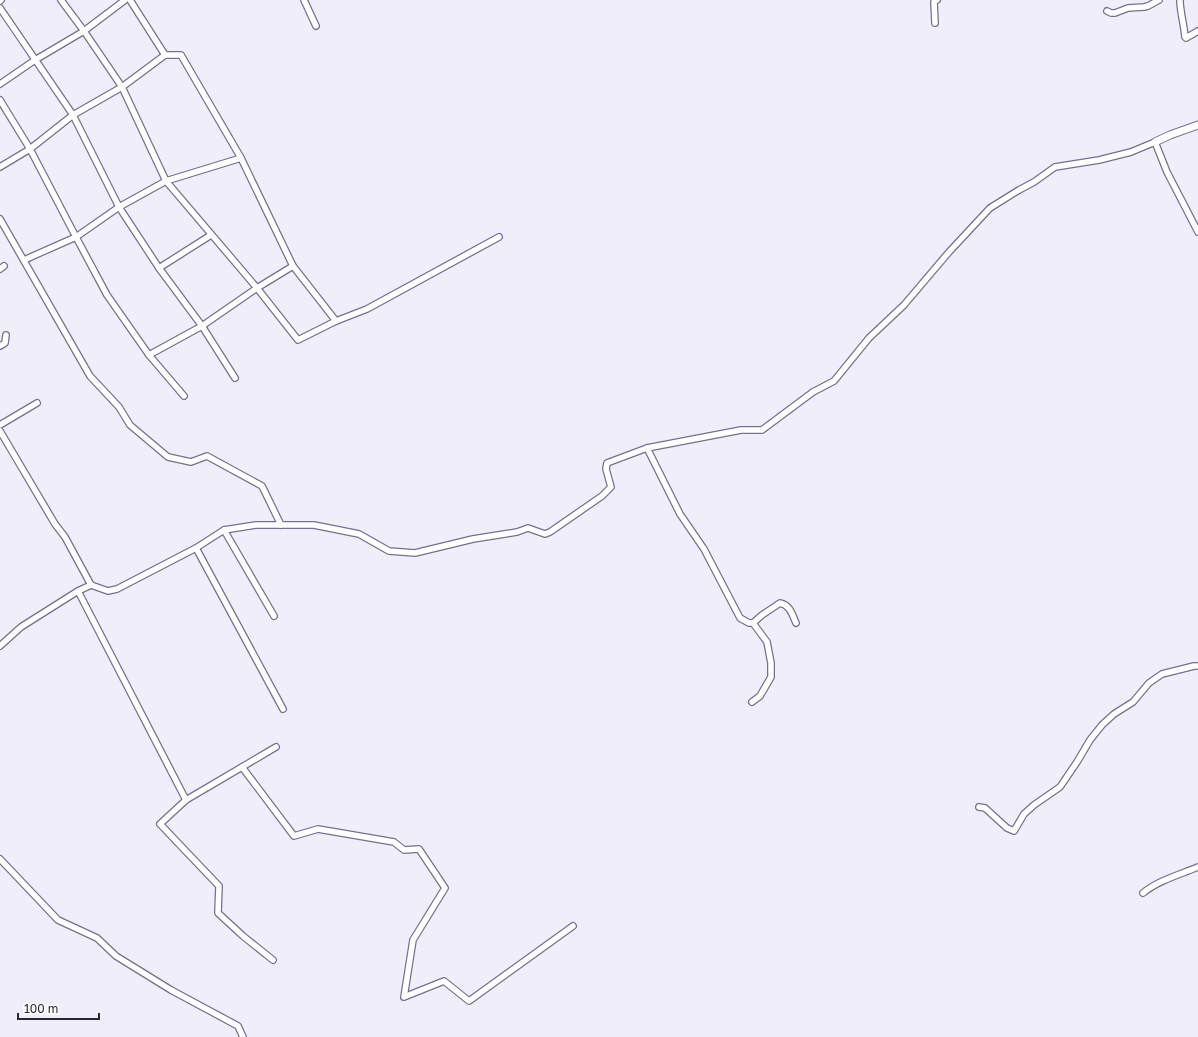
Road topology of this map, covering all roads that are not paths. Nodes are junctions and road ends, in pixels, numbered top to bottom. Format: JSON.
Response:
{"nodes":[{"id":1,"x":61,"y":0,"type":"edge"},
{"id":2,"x":125,"y":0,"type":"edge"},
{"id":3,"x":130,"y":0,"type":"edge"},
{"id":4,"x":304,"y":0,"type":"edge"},
{"id":5,"x":937,"y":0,"type":"edge"},
{"id":6,"x":1159,"y":0,"type":"edge"},
{"id":7,"x":1180,"y":0,"type":"edge"},
{"id":8,"x":0,"y":8,"type":"edge"},
{"id":9,"x":1107,"y":11,"type":"dead end"},
{"id":10,"x":935,"y":23,"type":"dead end"},
{"id":11,"x":316,"y":26,"type":"dead end"},
{"id":12,"x":84,"y":31,"type":"junction"},
{"id":13,"x":1198,"y":31,"type":"edge"},
{"id":14,"x":165,"y":55,"type":"junction"},
{"id":15,"x":35,"y":60,"type":"junction"},
{"id":16,"x":0,"y":84,"type":"edge"},
{"id":17,"x":122,"y":87,"type":"junction"},
{"id":18,"x":0,"y":100,"type":"edge"},
{"id":19,"x":73,"y":115,"type":"junction"},
{"id":20,"x":1198,"y":125,"type":"edge"},
{"id":21,"x":1155,"y":142,"type":"junction"},
{"id":22,"x":30,"y":149,"type":"junction"},
{"id":23,"x":241,"y":158,"type":"junction"},
{"id":24,"x":0,"y":167,"type":"edge"},
{"id":25,"x":166,"y":181,"type":"junction"},
{"id":26,"x":119,"y":207,"type":"junction"},
{"id":27,"x":0,"y":219,"type":"edge"},
{"id":28,"x":1198,"y":232,"type":"edge"},
{"id":29,"x":211,"y":235,"type":"junction"},
{"id":30,"x":76,"y":237,"type":"junction"},
{"id":31,"x":499,"y":237,"type":"dead end"},
{"id":32,"x":24,"y":260,"type":"junction"},
{"id":33,"x":293,"y":266,"type":"junction"},
{"id":34,"x":159,"y":268,"type":"junction"},
{"id":35,"x":257,"y":288,"type":"junction"},
{"id":36,"x":336,"y":321,"type":"junction"},
{"id":37,"x":202,"y":326,"type":"junction"},
{"id":38,"x":6,"y":335,"type":"dead end"},
{"id":39,"x":0,"y":346,"type":"edge"},
{"id":40,"x":149,"y":355,"type":"junction"},
{"id":41,"x":235,"y":378,"type":"dead end"},
{"id":42,"x":184,"y":396,"type":"dead end"},
{"id":43,"x":37,"y":403,"type":"dead end"},
{"id":44,"x":0,"y":425,"type":"edge"},
{"id":45,"x":0,"y":431,"type":"edge"},
{"id":46,"x":647,"y":448,"type":"junction"},
{"id":47,"x":281,"y":525,"type":"junction"},
{"id":48,"x":224,"y":530,"type":"junction"},
{"id":49,"x":196,"y":548,"type":"junction"},
{"id":50,"x":92,"y":585,"type":"junction"},
{"id":51,"x":78,"y":591,"type":"junction"},
{"id":52,"x":274,"y":616,"type":"dead end"},
{"id":53,"x":753,"y":623,"type":"junction"},
{"id":54,"x":796,"y":623,"type":"dead end"},
{"id":55,"x":0,"y":646,"type":"edge"},
{"id":56,"x":1198,"y":666,"type":"edge"},
{"id":57,"x":752,"y":702,"type":"dead end"},
{"id":58,"x":283,"y":709,"type":"dead end"},
{"id":59,"x":276,"y":747,"type":"dead end"},
{"id":60,"x":242,"y":767,"type":"junction"},
{"id":61,"x":186,"y":800,"type":"junction"},
{"id":62,"x":979,"y":807,"type":"dead end"},
{"id":63,"x":0,"y":859,"type":"edge"},
{"id":64,"x":1198,"y":867,"type":"edge"},
{"id":65,"x":1143,"y":893,"type":"dead end"},
{"id":66,"x":573,"y":926,"type":"dead end"},
{"id":67,"x":273,"y":960,"type":"dead end"},
{"id":68,"x":243,"y":1037,"type":"edge"}],
"edges":[{"from":1,"to":12,"type":"street"},
{"from":2,"to":12,"type":"street"},
{"from":3,"to":14,"type":"street"},
{"from":4,"to":11,"type":"street"},
{"from":5,"to":10,"type":"street"},
{"from":6,"to":9,"type":"street"},
{"from":7,"to":13,"type":"street"},
{"from":8,"to":15,"type":"street"},
{"from":12,"to":15,"type":"street"},
{"from":12,"to":17,"type":"street"},
{"from":14,"to":17,"type":"street"},
{"from":14,"to":23,"type":"street"},
{"from":15,"to":16,"type":"street"},
{"from":15,"to":19,"type":"street"},
{"from":17,"to":19,"type":"street"},
{"from":17,"to":25,"type":"street"},
{"from":18,"to":22,"type":"street"},
{"from":19,"to":22,"type":"street"},
{"from":19,"to":26,"type":"street"},
{"from":20,"to":21,"type":"street"},
{"from":21,"to":28,"type":"street"},
{"from":21,"to":46,"type":"street"},
{"from":22,"to":24,"type":"street"},
{"from":22,"to":30,"type":"street"},
{"from":23,"to":25,"type":"street"},
{"from":23,"to":33,"type":"street"},
{"from":25,"to":26,"type":"street"},
{"from":25,"to":29,"type":"street"},
{"from":26,"to":30,"type":"street"},
{"from":26,"to":34,"type":"street"},
{"from":27,"to":32,"type":"street"},
{"from":29,"to":34,"type":"street"},
{"from":29,"to":35,"type":"street"},
{"from":30,"to":32,"type":"street"},
{"from":30,"to":40,"type":"street"},
{"from":31,"to":36,"type":"street"},
{"from":32,"to":47,"type":"street"},
{"from":33,"to":35,"type":"street"},
{"from":33,"to":36,"type":"street"},
{"from":34,"to":37,"type":"street"},
{"from":35,"to":36,"type":"street"},
{"from":35,"to":37,"type":"street"},
{"from":37,"to":40,"type":"street"},
{"from":37,"to":41,"type":"street"},
{"from":38,"to":39,"type":"street"},
{"from":40,"to":42,"type":"street"},
{"from":43,"to":44,"type":"street"},
{"from":45,"to":50,"type":"street"},
{"from":46,"to":47,"type":"street"},
{"from":46,"to":53,"type":"street"},
{"from":47,"to":48,"type":"street"},
{"from":48,"to":49,"type":"street"},
{"from":48,"to":52,"type":"street"},
{"from":49,"to":50,"type":"street"},
{"from":49,"to":58,"type":"street"},
{"from":50,"to":51,"type":"street"},
{"from":51,"to":55,"type":"street"},
{"from":51,"to":61,"type":"street"},
{"from":53,"to":54,"type":"street"},
{"from":53,"to":57,"type":"street"},
{"from":56,"to":62,"type":"street"},
{"from":59,"to":60,"type":"street"},
{"from":60,"to":61,"type":"street"},
{"from":60,"to":66,"type":"street"},
{"from":61,"to":67,"type":"street"},
{"from":63,"to":68,"type":"street"},
{"from":64,"to":65,"type":"street"}]}
